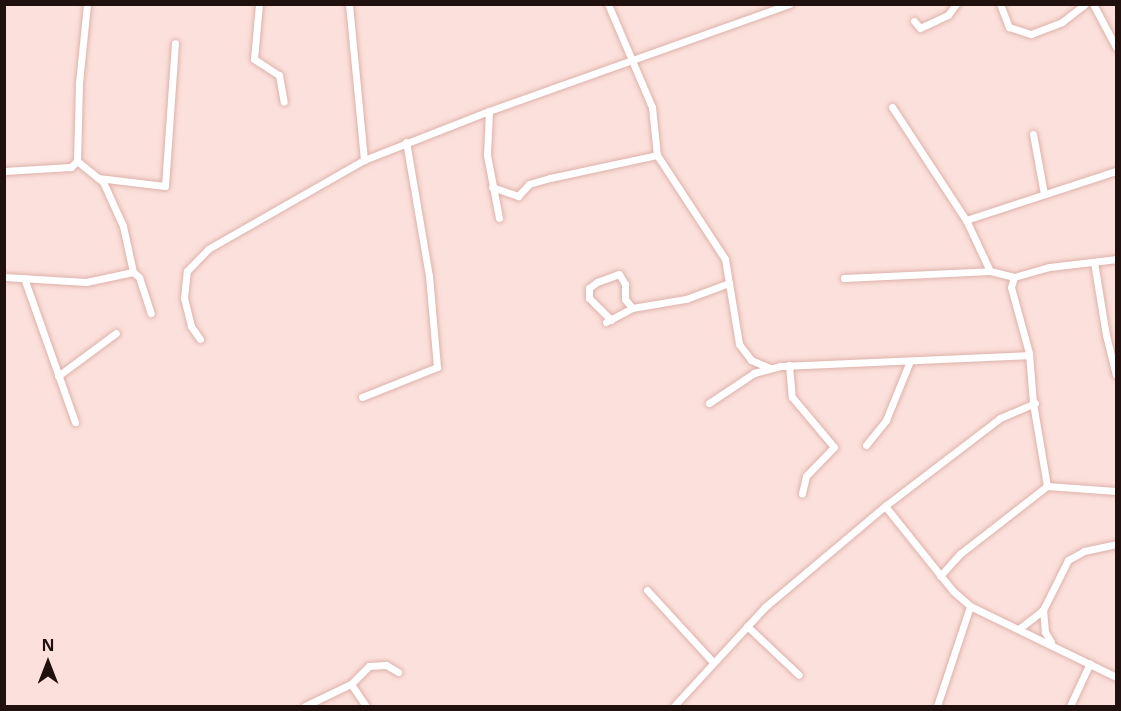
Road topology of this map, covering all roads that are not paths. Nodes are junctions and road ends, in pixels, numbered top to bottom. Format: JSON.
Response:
{"nodes":[{"id":1,"x":87,"y":4,"type":"edge"},
{"id":2,"x":259,"y":4,"type":"edge"},
{"id":3,"x":349,"y":4,"type":"edge"},
{"id":4,"x":608,"y":4,"type":"edge"},
{"id":5,"x":789,"y":4,"type":"edge"},
{"id":6,"x":956,"y":4,"type":"edge"},
{"id":7,"x":1000,"y":4,"type":"edge"},
{"id":8,"x":1085,"y":4,"type":"edge"},
{"id":9,"x":1093,"y":4,"type":"edge"},
{"id":10,"x":914,"y":21,"type":"dead end"},
{"id":11,"x":175,"y":43,"type":"dead end"},
{"id":12,"x":1116,"y":47,"type":"edge"},
{"id":13,"x":633,"y":59,"type":"junction"},
{"id":14,"x":284,"y":102,"type":"dead end"},
{"id":15,"x":892,"y":107,"type":"dead end"},
{"id":16,"x":489,"y":111,"type":"junction"},
{"id":17,"x":1033,"y":134,"type":"dead end"},
{"id":18,"x":406,"y":142,"type":"junction"},
{"id":19,"x":657,"y":155,"type":"junction"},
{"id":20,"x":364,"y":160,"type":"junction"},
{"id":21,"x":77,"y":161,"type":"junction"},
{"id":22,"x":4,"y":171,"type":"edge"},
{"id":23,"x":1116,"y":171,"type":"edge"},
{"id":24,"x":98,"y":178,"type":"junction"},
{"id":25,"x":492,"y":187,"type":"junction"},
{"id":26,"x":1044,"y":194,"type":"junction"},
{"id":27,"x":499,"y":218,"type":"dead end"},
{"id":28,"x":966,"y":220,"type":"junction"},
{"id":29,"x":1116,"y":259,"type":"edge"},
{"id":30,"x":1094,"y":262,"type":"junction"},
{"id":31,"x":990,"y":271,"type":"junction"},
{"id":32,"x":133,"y":272,"type":"junction"},
{"id":33,"x":4,"y":277,"type":"edge"},
{"id":34,"x":1014,"y":277,"type":"junction"},
{"id":35,"x":844,"y":278,"type":"dead end"},
{"id":36,"x":24,"y":279,"type":"junction"},
{"id":37,"x":729,"y":283,"type":"junction"},
{"id":38,"x":632,"y":308,"type":"junction"},
{"id":39,"x":151,"y":313,"type":"dead end"},
{"id":40,"x":116,"y":333,"type":"dead end"},
{"id":41,"x":200,"y":339,"type":"dead end"},
{"id":42,"x":1029,"y":355,"type":"junction"},
{"id":43,"x":1114,"y":358,"type":"edge"},
{"id":44,"x":910,"y":361,"type":"junction"},
{"id":45,"x":789,"y":365,"type":"junction"},
{"id":46,"x":770,"y":369,"type":"junction"},
{"id":47,"x":1116,"y":375,"type":"edge"},
{"id":48,"x":58,"y":376,"type":"junction"},
{"id":49,"x":362,"y":397,"type":"dead end"},
{"id":50,"x":708,"y":403,"type":"dead end"},
{"id":51,"x":1034,"y":404,"type":"junction"},
{"id":52,"x":75,"y":422,"type":"dead end"},
{"id":53,"x":866,"y":445,"type":"dead end"},
{"id":54,"x":1047,"y":486,"type":"junction"},
{"id":55,"x":1116,"y":491,"type":"edge"},
{"id":56,"x":802,"y":494,"type":"dead end"},
{"id":57,"x":885,"y":506,"type":"junction"},
{"id":58,"x":1116,"y":544,"type":"edge"},
{"id":59,"x":940,"y":576,"type":"junction"},
{"id":60,"x":647,"y":590,"type":"dead end"},
{"id":61,"x":970,"y":606,"type":"junction"},
{"id":62,"x":1043,"y":610,"type":"junction"},
{"id":63,"x":747,"y":626,"type":"junction"},
{"id":64,"x":1020,"y":628,"type":"junction"},
{"id":65,"x":1053,"y":644,"type":"junction"},
{"id":66,"x":712,"y":662,"type":"junction"},
{"id":67,"x":1090,"y":663,"type":"junction"},
{"id":68,"x":398,"y":672,"type":"dead end"},
{"id":69,"x":799,"y":675,"type":"dead end"},
{"id":70,"x":1116,"y":677,"type":"edge"},
{"id":71,"x":351,"y":684,"type":"junction"},
{"id":72,"x":306,"y":706,"type":"edge"},
{"id":73,"x":366,"y":706,"type":"edge"},
{"id":74,"x":674,"y":706,"type":"edge"},
{"id":75,"x":937,"y":706,"type":"edge"},
{"id":76,"x":1070,"y":706,"type":"edge"}],
"edges":[{"from":1,"to":21,"type":"street"},
{"from":2,"to":14,"type":"street"},
{"from":3,"to":20,"type":"street"},
{"from":4,"to":13,"type":"street"},
{"from":5,"to":13,"type":"street"},
{"from":6,"to":10,"type":"street"},
{"from":7,"to":8,"type":"street"},
{"from":9,"to":12,"type":"street"},
{"from":11,"to":24,"type":"street"},
{"from":13,"to":16,"type":"street"},
{"from":13,"to":19,"type":"street"},
{"from":15,"to":28,"type":"street"},
{"from":16,"to":18,"type":"street"},
{"from":16,"to":25,"type":"street"},
{"from":17,"to":26,"type":"street"},
{"from":18,"to":20,"type":"street"},
{"from":18,"to":49,"type":"street"},
{"from":19,"to":25,"type":"street"},
{"from":19,"to":37,"type":"street"},
{"from":20,"to":41,"type":"street"},
{"from":21,"to":22,"type":"street"},
{"from":21,"to":24,"type":"street"},
{"from":23,"to":26,"type":"street"},
{"from":24,"to":32,"type":"street"},
{"from":25,"to":27,"type":"street"},
{"from":26,"to":28,"type":"street"},
{"from":28,"to":31,"type":"street"},
{"from":29,"to":30,"type":"street"},
{"from":30,"to":34,"type":"street"},
{"from":30,"to":43,"type":"street"},
{"from":31,"to":34,"type":"street"},
{"from":31,"to":35,"type":"street"},
{"from":32,"to":36,"type":"street"},
{"from":32,"to":39,"type":"street"},
{"from":33,"to":36,"type":"street"},
{"from":34,"to":42,"type":"street"},
{"from":36,"to":48,"type":"street"},
{"from":37,"to":38,"type":"street"},
{"from":37,"to":46,"type":"street"},
{"from":38,"to":38,"type":"street"},
{"from":40,"to":48,"type":"street"},
{"from":42,"to":44,"type":"street"},
{"from":42,"to":51,"type":"street"},
{"from":43,"to":47,"type":"street"},
{"from":44,"to":45,"type":"street"},
{"from":44,"to":53,"type":"street"},
{"from":45,"to":46,"type":"street"},
{"from":45,"to":56,"type":"street"},
{"from":46,"to":50,"type":"street"},
{"from":48,"to":52,"type":"street"},
{"from":51,"to":54,"type":"street"},
{"from":51,"to":57,"type":"street"},
{"from":54,"to":55,"type":"street"},
{"from":54,"to":59,"type":"street"},
{"from":57,"to":59,"type":"street"},
{"from":57,"to":63,"type":"street"},
{"from":58,"to":62,"type":"street"},
{"from":59,"to":61,"type":"street"},
{"from":60,"to":66,"type":"street"},
{"from":61,"to":64,"type":"street"},
{"from":61,"to":75,"type":"street"},
{"from":62,"to":64,"type":"street"},
{"from":62,"to":65,"type":"street"},
{"from":63,"to":66,"type":"street"},
{"from":63,"to":69,"type":"street"},
{"from":64,"to":65,"type":"street"},
{"from":65,"to":67,"type":"street"},
{"from":66,"to":74,"type":"street"},
{"from":67,"to":70,"type":"street"},
{"from":67,"to":76,"type":"street"},
{"from":68,"to":71,"type":"street"},
{"from":71,"to":72,"type":"street"},
{"from":71,"to":73,"type":"street"}]}
